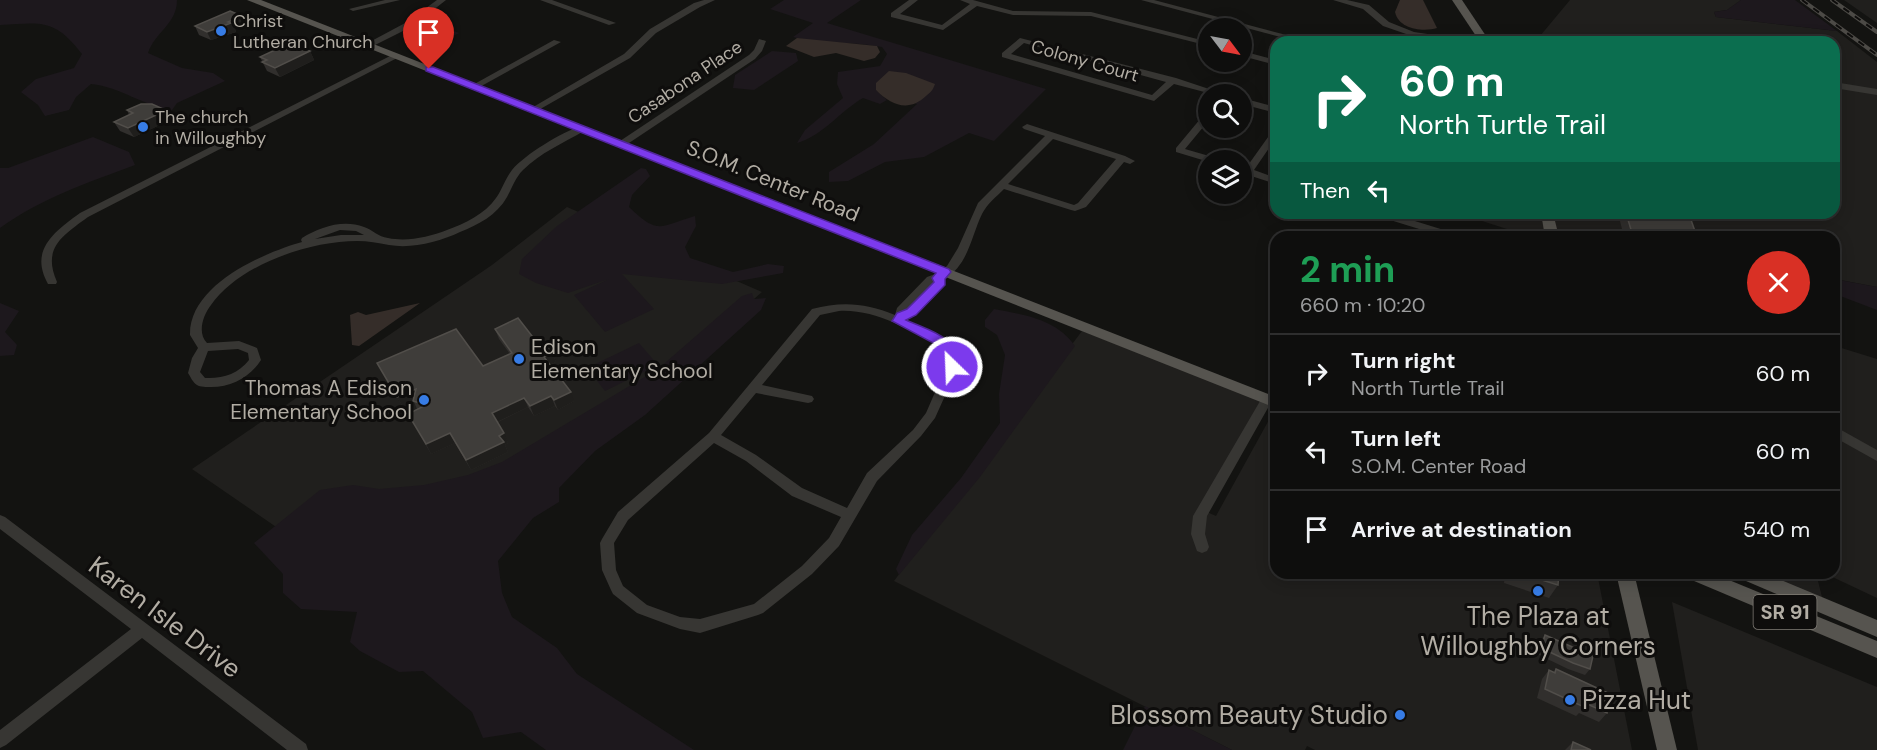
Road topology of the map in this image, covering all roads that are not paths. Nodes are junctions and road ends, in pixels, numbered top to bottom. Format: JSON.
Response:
{"nodes":[{"id":1,"x":252,"y":0,"type":"edge"},
{"id":2,"x":396,"y":0,"type":"edge"},
{"id":3,"x":442,"y":0,"type":"edge"},
{"id":4,"x":544,"y":0,"type":"edge"},
{"id":5,"x":711,"y":0,"type":"edge"},
{"id":6,"x":914,"y":0,"type":"edge"},
{"id":7,"x":964,"y":0,"type":"edge"},
{"id":8,"x":1144,"y":0,"type":"edge"},
{"id":9,"x":1337,"y":0,"type":"edge"},
{"id":10,"x":1457,"y":0,"type":"edge"},
{"id":11,"x":1347,"y":1,"type":"edge"},
{"id":12,"x":976,"y":3,"type":"junction"},
{"id":13,"x":353,"y":9,"type":"dead end"},
{"id":14,"x":612,"y":23,"type":"dead end"},
{"id":15,"x":1285,"y":36,"type":"edge"},
{"id":16,"x":1426,"y":36,"type":"edge"},
{"id":17,"x":1481,"y":36,"type":"edge"},
{"id":18,"x":762,"y":41,"type":"dead end"},
{"id":19,"x":557,"y":42,"type":"dead end"},
{"id":20,"x":1198,"y":42,"type":"edge"},
{"id":21,"x":365,"y":44,"type":"junction"},
{"id":22,"x":397,"y":56,"type":"junction"},
{"id":23,"x":1252,"y":56,"type":"edge"},
{"id":24,"x":1270,"y":61,"type":"edge"},
{"id":25,"x":1173,"y":80,"type":"junction"},
{"id":26,"x":1840,"y":86,"type":"edge"},
{"id":27,"x":474,"y":87,"type":"junction"},
{"id":28,"x":1198,"y":87,"type":"edge"},
{"id":29,"x":1877,"y":92,"type":"edge"},
{"id":30,"x":1252,"y":104,"type":"edge"},
{"id":31,"x":1270,"y":108,"type":"edge"},
{"id":32,"x":532,"y":110,"type":"junction"},
{"id":33,"x":1026,"y":127,"type":"dead end"},
{"id":34,"x":1198,"y":127,"type":"edge"},
{"id":35,"x":580,"y":129,"type":"junction"},
{"id":36,"x":1051,"y":135,"type":"junction"},
{"id":37,"x":1270,"y":140,"type":"edge"},
{"id":38,"x":620,"y":145,"type":"junction"},
{"id":39,"x":1198,"y":156,"type":"edge"},
{"id":40,"x":1252,"y":162,"type":"edge"},
{"id":41,"x":1252,"y":173,"type":"edge"},
{"id":42,"x":1270,"y":179,"type":"edge"},
{"id":43,"x":1002,"y":185,"type":"junction"},
{"id":44,"x":1404,"y":219,"type":"edge"},
{"id":45,"x":1439,"y":231,"type":"edge"},
{"id":46,"x":941,"y":275,"type":"junction"},
{"id":47,"x":52,"y":282,"type":"dead end"},
{"id":48,"x":900,"y":319,"type":"junction"},
{"id":49,"x":204,"y":347,"type":"junction"},
{"id":50,"x":753,"y":388,"type":"junction"},
{"id":51,"x":808,"y":399,"type":"dead end"},
{"id":52,"x":1270,"y":400,"type":"edge"},
{"id":53,"x":1270,"y":404,"type":"edge"},
{"id":54,"x":1840,"y":434,"type":"edge"},
{"id":55,"x":713,"y":436,"type":"junction"},
{"id":56,"x":1877,"y":456,"type":"edge"},
{"id":57,"x":850,"y":514,"type":"junction"},
{"id":58,"x":0,"y":521,"type":"edge"},
{"id":59,"x":1202,"y":547,"type":"dead end"},
{"id":60,"x":1627,"y":579,"type":"edge"},
{"id":61,"x":1707,"y":579,"type":"edge"},
{"id":62,"x":1759,"y":579,"type":"edge"},
{"id":63,"x":1877,"y":629,"type":"edge"},
{"id":64,"x":141,"y":630,"type":"junction"},
{"id":65,"x":1877,"y":650,"type":"edge"},
{"id":66,"x":0,"y":740,"type":"edge"},
{"id":67,"x":300,"y":750,"type":"edge"},
{"id":68,"x":1667,"y":750,"type":"edge"}],
"edges":[{"from":1,"to":21,"type":"main road","name":"S.O.M. Center Road"},
{"from":2,"to":13,"type":"street"},
{"from":3,"to":21,"type":"street"},
{"from":4,"to":14,"type":"street"},
{"from":5,"to":32,"type":"street"},
{"from":6,"to":12,"type":"street"},
{"from":7,"to":12,"type":"street"},
{"from":8,"to":15,"type":"street"},
{"from":9,"to":11,"type":"street"},
{"from":10,"to":17,"type":"main road"},
{"from":11,"to":16,"type":"street"},
{"from":12,"to":20,"type":"street"},
{"from":18,"to":38,"type":"street","name":"Casabona Place"},
{"from":19,"to":27,"type":"street"},
{"from":21,"to":22,"type":"main road","name":"S.O.M. Center Road"},
{"from":22,"to":27,"type":"main road","name":"S.O.M. Center Road"},
{"from":22,"to":47,"type":"street"},
{"from":23,"to":24,"type":"street"},
{"from":25,"to":25,"type":"street","name":"Colony Court"},
{"from":25,"to":28,"type":"street"},
{"from":26,"to":29,"type":"street"},
{"from":27,"to":32,"type":"main road","name":"S.O.M. Center Road"},
{"from":30,"to":31,"type":"street"},
{"from":32,"to":35,"type":"main road","name":"S.O.M. Center Road"},
{"from":33,"to":36,"type":"street"},
{"from":34,"to":39,"type":"street"},
{"from":35,"to":38,"type":"main road","name":"S.O.M. Center Road"},
{"from":35,"to":49,"type":"street"},
{"from":36,"to":43,"type":"street"},
{"from":36,"to":43,"type":"street"},
{"from":37,"to":40,"type":"street"},
{"from":38,"to":46,"type":"main road","name":"S.O.M. Center Road"},
{"from":41,"to":42,"type":"street"},
{"from":43,"to":46,"type":"street"},
{"from":44,"to":45,"type":"street"},
{"from":46,"to":48,"type":"street"},
{"from":46,"to":52,"type":"main road","name":"S.O.M. Center Road"},
{"from":48,"to":50,"type":"street"},
{"from":48,"to":57,"type":"street"},
{"from":49,"to":49,"type":"street"},
{"from":50,"to":51,"type":"street"},
{"from":50,"to":55,"type":"street"},
{"from":53,"to":59,"type":"street"},
{"from":54,"to":56,"type":"street"},
{"from":55,"to":57,"type":"street"},
{"from":55,"to":57,"type":"street"},
{"from":58,"to":64,"type":"street","name":"Karen Isle Drive"},
{"from":60,"to":68,"type":"main road"},
{"from":61,"to":65,"type":"main road","number":"SR 91"},
{"from":62,"to":63,"type":"main road","number":"SR 91"},
{"from":64,"to":66,"type":"street"},
{"from":64,"to":67,"type":"street","name":"Karen Isle Drive"}]}
